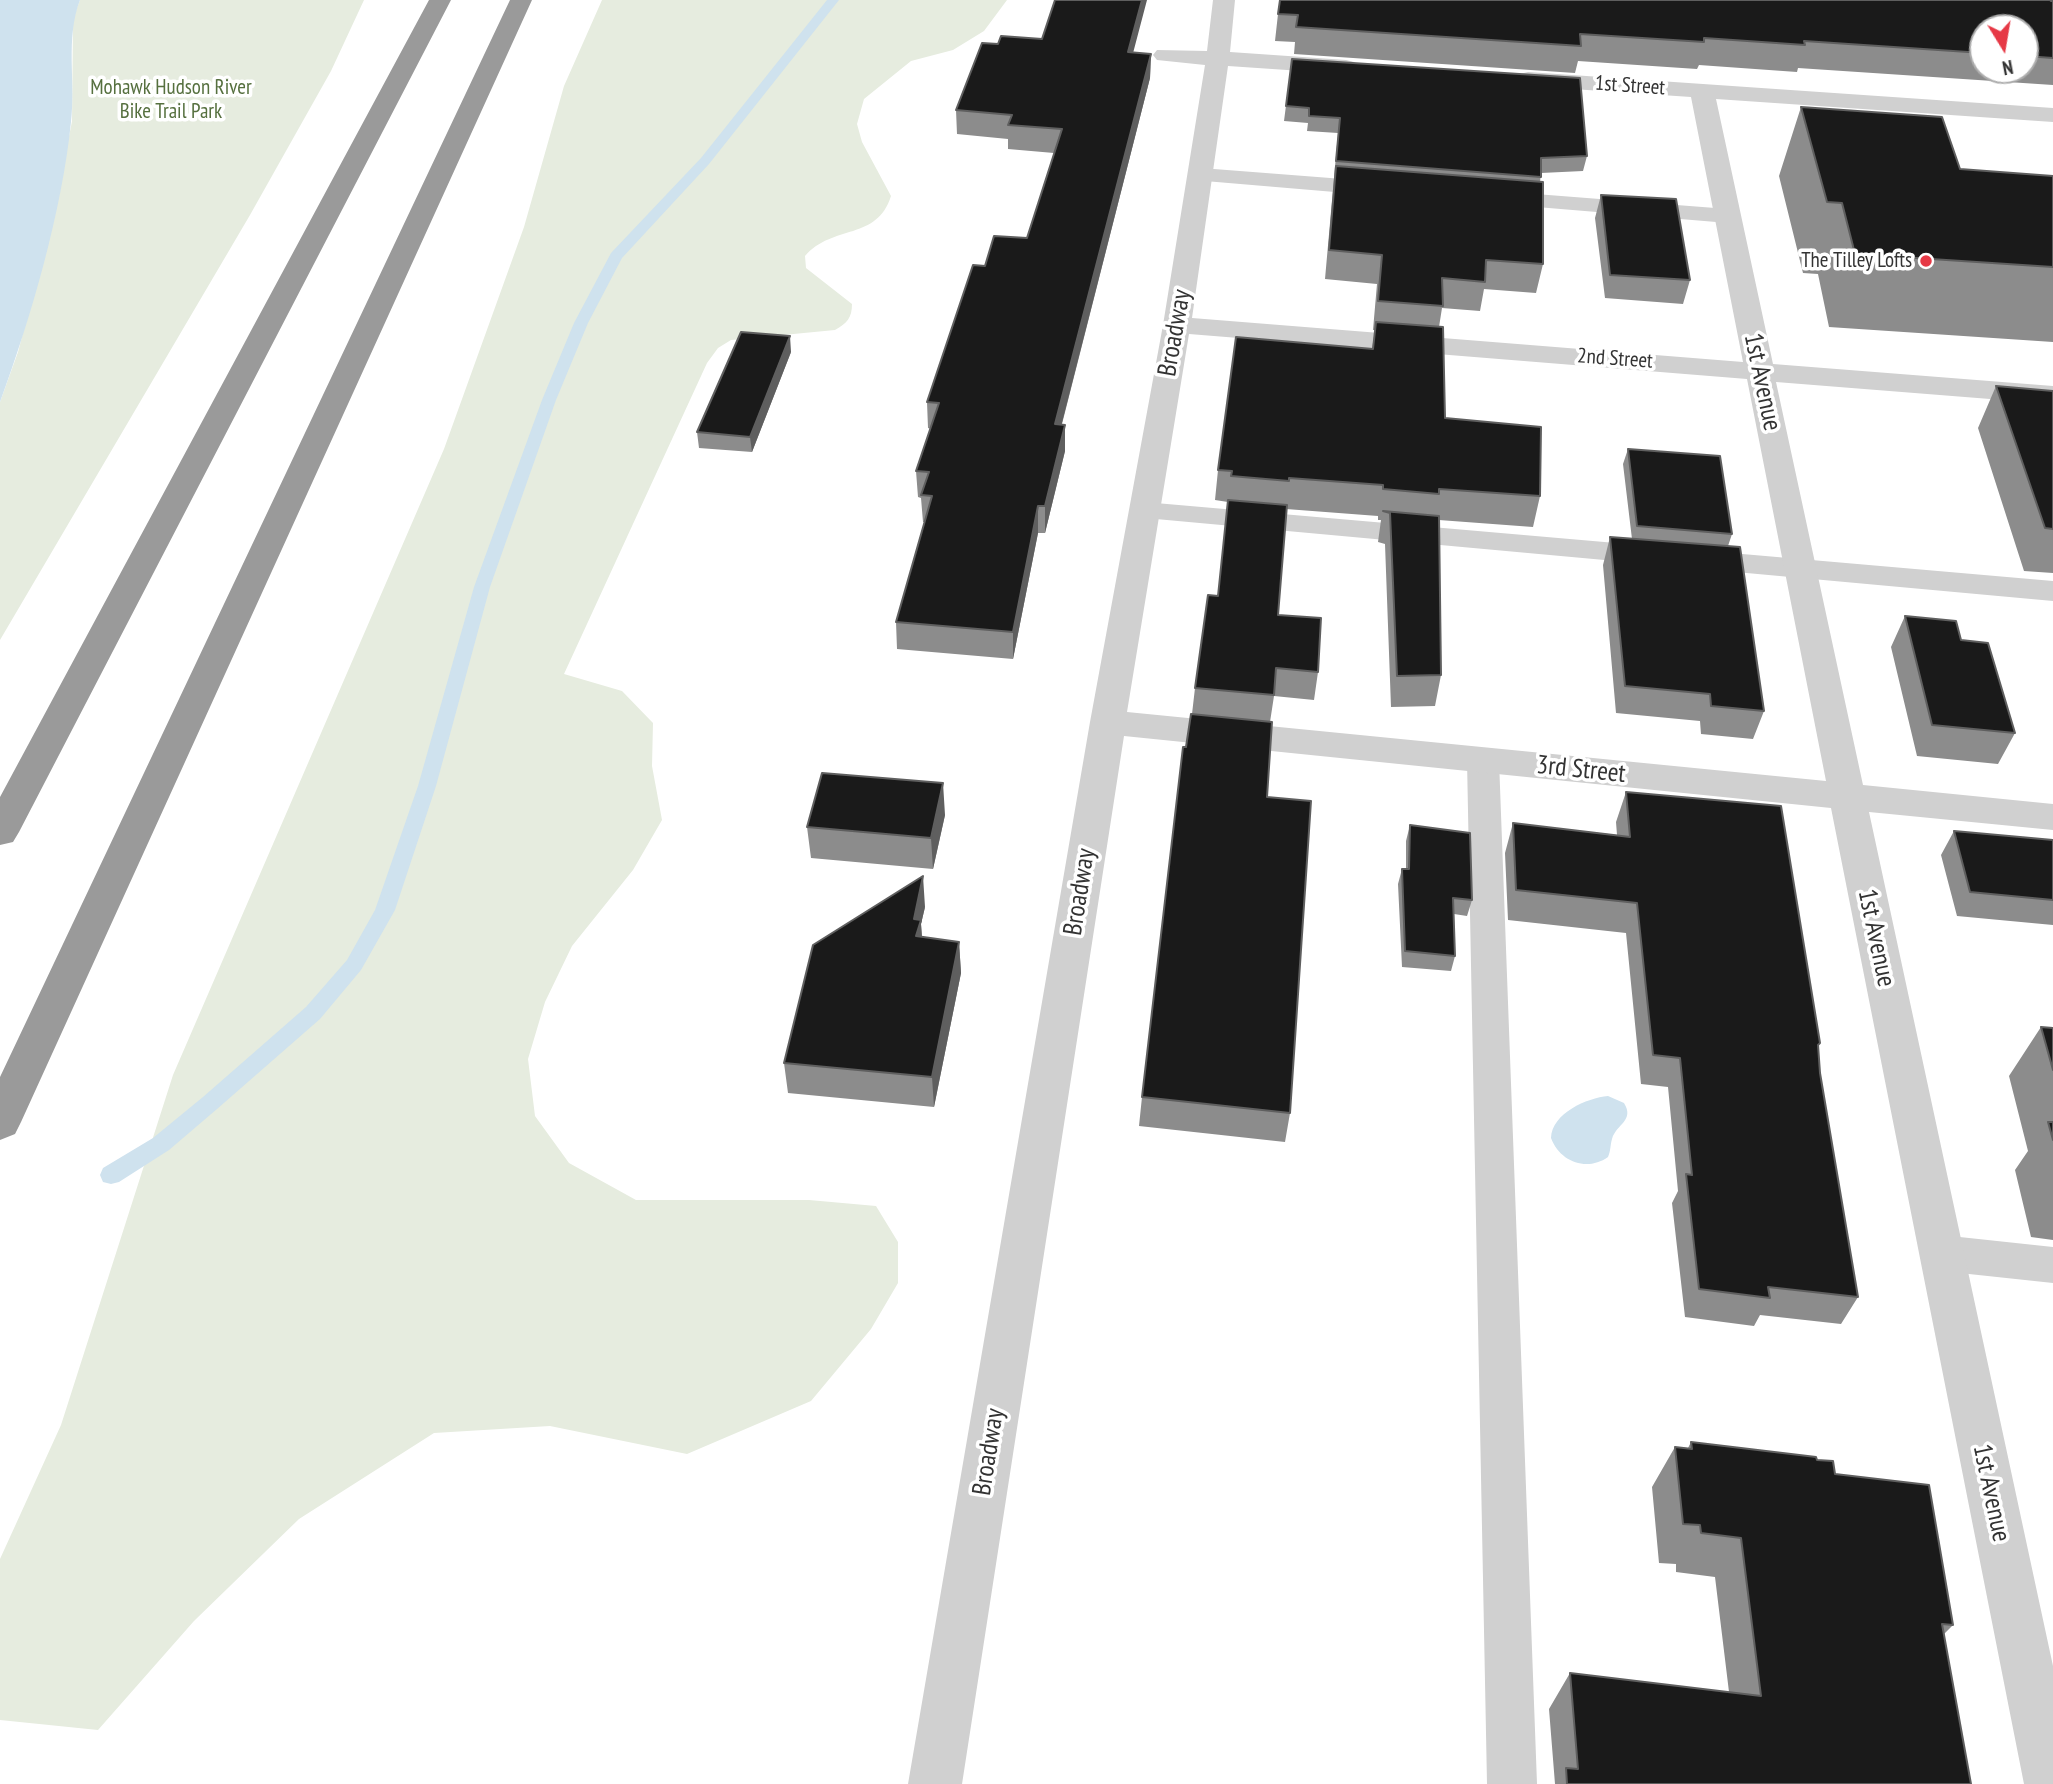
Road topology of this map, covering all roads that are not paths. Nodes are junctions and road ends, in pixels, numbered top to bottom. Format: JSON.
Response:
{"nodes":[{"id":1,"x":440,"y":0,"type":"edge"},
{"id":2,"x":522,"y":0,"type":"edge"},
{"id":3,"x":1224,"y":0,"type":"edge"},
{"id":4,"x":1165,"y":55,"type":"dead end"},
{"id":5,"x":1219,"y":58,"type":"junction"},
{"id":6,"x":1370,"y":69,"type":"edge"},
{"id":7,"x":1509,"y":78,"type":"edge"},
{"id":8,"x":1702,"y":91,"type":"junction"},
{"id":9,"x":2053,"y":115,"type":"edge"},
{"id":10,"x":1201,"y":175,"type":"junction"},
{"id":11,"x":1409,"y":191,"type":"edge"},
{"id":12,"x":1478,"y":197,"type":"edge"},
{"id":13,"x":1728,"y":216,"type":"junction"},
{"id":14,"x":1177,"y":325,"type":"junction"},
{"id":15,"x":1760,"y":371,"type":"junction"},
{"id":16,"x":2053,"y":395,"type":"edge"},
{"id":17,"x":1143,"y":511,"type":"junction"},
{"id":18,"x":1800,"y":568,"type":"junction"},
{"id":19,"x":2053,"y":591,"type":"edge"},
{"id":20,"x":1108,"y":722,"type":"junction"},
{"id":21,"x":1483,"y":760,"type":"junction"},
{"id":22,"x":1847,"y":797,"type":"junction"},
{"id":23,"x":2053,"y":817,"type":"edge"},
{"id":24,"x":0,"y":832,"type":"edge"},
{"id":25,"x":0,"y":1122,"type":"edge"},
{"id":26,"x":1941,"y":1253,"type":"junction"},
{"id":27,"x":2053,"y":1265,"type":"edge"},
{"id":28,"x":2046,"y":1724,"type":"edge"},
{"id":29,"x":935,"y":1784,"type":"edge"},
{"id":30,"x":1512,"y":1784,"type":"edge"},
{"id":31,"x":2051,"y":1784,"type":"edge"}],
"edges":[{"from":1,"to":24,"type":"highway"},
{"from":2,"to":25,"type":"highway"},
{"from":3,"to":5,"type":"street","name":"Broadway"},
{"from":4,"to":5,"type":"street"},
{"from":5,"to":6,"type":"street"},
{"from":5,"to":10,"type":"street","name":"Broadway"},
{"from":7,"to":8,"type":"street","name":"1st Street"},
{"from":8,"to":9,"type":"street","name":"1st Street"},
{"from":8,"to":13,"type":"street","name":"1st Avenue"},
{"from":10,"to":11,"type":"lane"},
{"from":10,"to":14,"type":"street","name":"Broadway"},
{"from":12,"to":13,"type":"lane"},
{"from":13,"to":15,"type":"street","name":"1st Avenue"},
{"from":14,"to":15,"type":"street","name":"2nd Street"},
{"from":14,"to":17,"type":"street","name":"Broadway"},
{"from":15,"to":16,"type":"street","name":"2nd Street"},
{"from":15,"to":18,"type":"street","name":"1st Avenue"},
{"from":17,"to":18,"type":"lane"},
{"from":17,"to":20,"type":"street","name":"Broadway"},
{"from":18,"to":19,"type":"lane"},
{"from":18,"to":22,"type":"street","name":"1st Avenue"},
{"from":20,"to":21,"type":"street","name":"3rd Street"},
{"from":20,"to":29,"type":"street","name":"Broadway"},
{"from":21,"to":22,"type":"street","name":"3rd Street"},
{"from":21,"to":30,"type":"lane"},
{"from":22,"to":23,"type":"street","name":"3rd Street"},
{"from":22,"to":26,"type":"street","name":"1st Avenue"},
{"from":26,"to":27,"type":"lane"},
{"from":26,"to":28,"type":"street","name":"1st Avenue"},
{"from":28,"to":31,"type":"street","name":"1st Avenue"}]}
